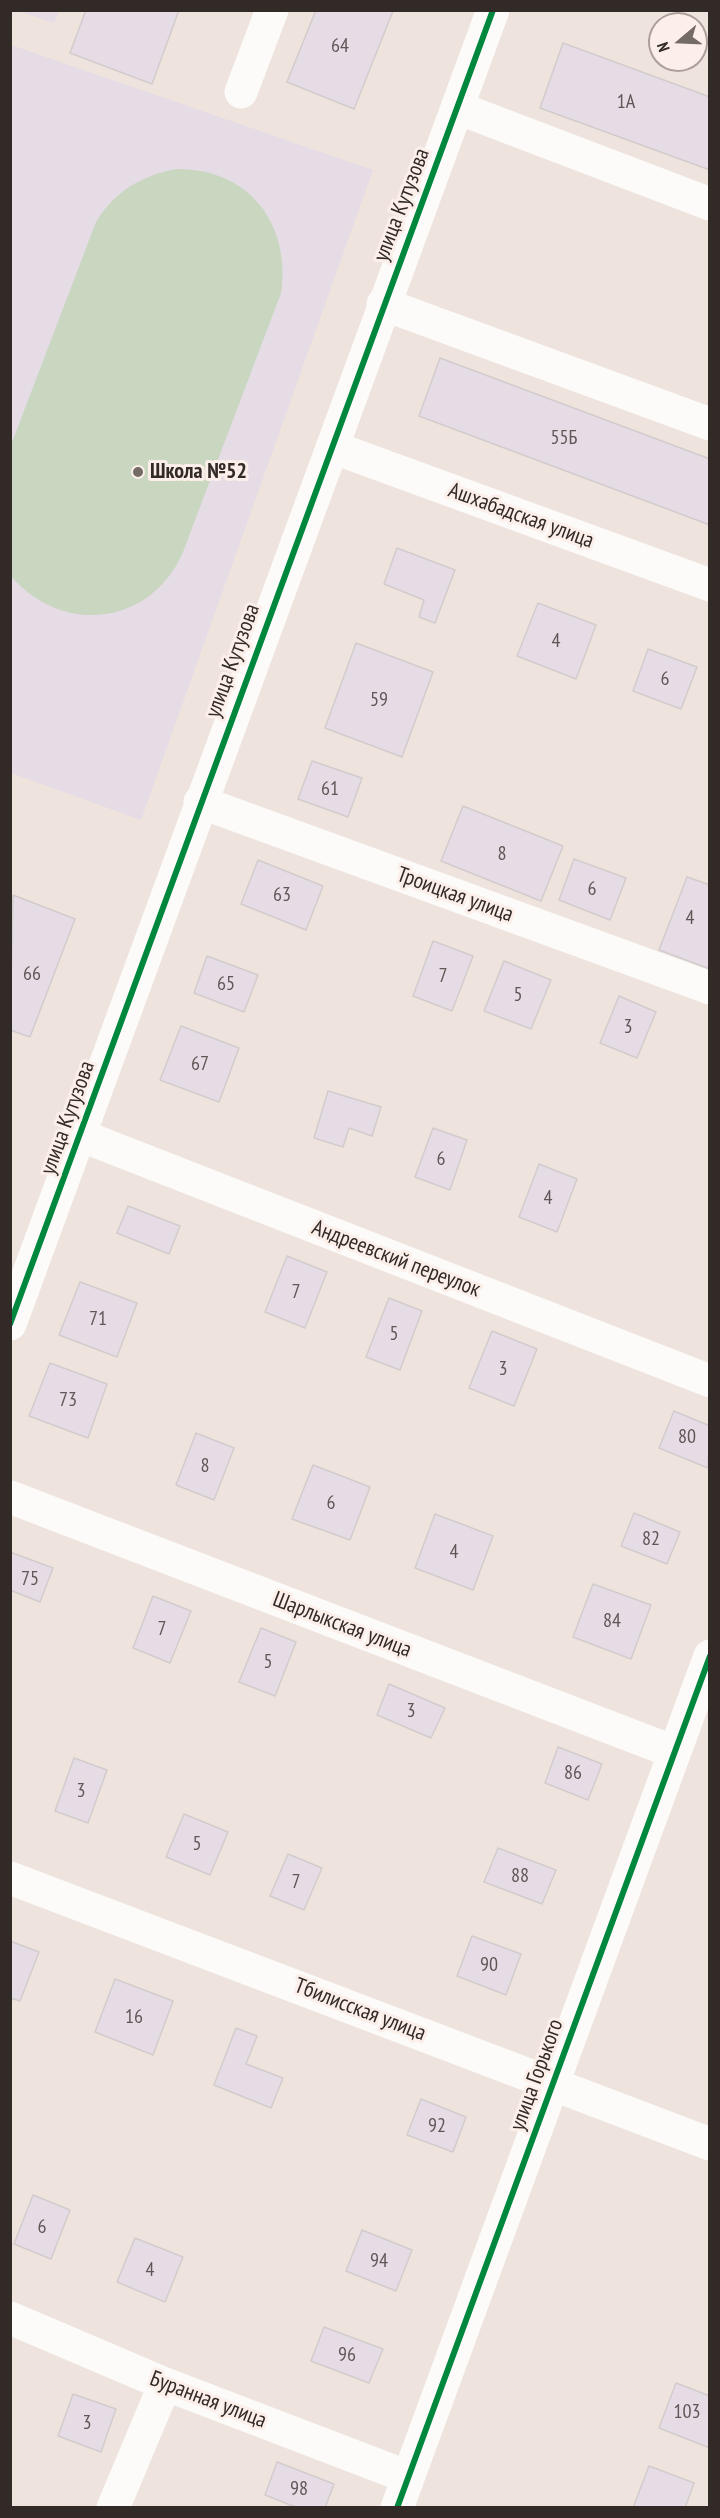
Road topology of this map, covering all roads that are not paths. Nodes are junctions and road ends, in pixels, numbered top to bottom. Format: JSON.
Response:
{"nodes":[{"id":1,"x":272,"y":10,"type":"edge"},
{"id":2,"x":493,"y":10,"type":"edge"},
{"id":3,"x":241,"y":92,"type":"dead end"},
{"id":4,"x":458,"y":108,"type":"junction"},
{"id":5,"x":710,"y":204,"type":"edge"},
{"id":6,"x":383,"y":304,"type":"junction"},
{"id":7,"x":710,"y":424,"type":"edge"},
{"id":8,"x":332,"y":447,"type":"junction"},
{"id":9,"x":710,"y":585,"type":"edge"},
{"id":10,"x":200,"y":802,"type":"junction"},
{"id":11,"x":710,"y":988,"type":"edge"},
{"id":12,"x":82,"y":1136,"type":"junction"},
{"id":13,"x":10,"y":1324,"type":"edge"},
{"id":14,"x":710,"y":1381,"type":"edge"},
{"id":15,"x":10,"y":1497,"type":"edge"},
{"id":16,"x":710,"y":1656,"type":"edge"},
{"id":17,"x":674,"y":1752,"type":"junction"},
{"id":18,"x":10,"y":1878,"type":"edge"},
{"id":19,"x":553,"y":2084,"type":"junction"},
{"id":20,"x":710,"y":2144,"type":"edge"},
{"id":21,"x":10,"y":2318,"type":"edge"},
{"id":22,"x":165,"y":2384,"type":"junction"},
{"id":23,"x":408,"y":2477,"type":"junction"},
{"id":24,"x":113,"y":2508,"type":"edge"},
{"id":25,"x":397,"y":2508,"type":"edge"}],
"edges":[{"from":1,"to":3,"type":"street"},
{"from":2,"to":4,"type":"street","name":"улица Кутузова"},
{"from":4,"to":5,"type":"street"},
{"from":4,"to":6,"type":"street","name":"улица Кутузова"},
{"from":6,"to":7,"type":"street"},
{"from":6,"to":8,"type":"street","name":"улица Кутузова"},
{"from":8,"to":9,"type":"street","name":"Ашхабадская улица"},
{"from":8,"to":10,"type":"street","name":"улица Кутузова"},
{"from":10,"to":11,"type":"street","name":"Троицкая улица"},
{"from":10,"to":12,"type":"street","name":"улица Кутузова"},
{"from":12,"to":13,"type":"street","name":"улица Кутузова"},
{"from":12,"to":14,"type":"street","name":"Андреевский переулок"},
{"from":15,"to":17,"type":"street","name":"Шарлыкская улица"},
{"from":16,"to":17,"type":"street","name":"улица Горького"},
{"from":17,"to":19,"type":"street","name":"улица Горького"},
{"from":18,"to":19,"type":"street","name":"Тбилисская улица"},
{"from":19,"to":20,"type":"street","name":"Тбилисская улица"},
{"from":19,"to":23,"type":"street","name":"улица Горького"},
{"from":21,"to":22,"type":"street","name":"Буранная улица"},
{"from":22,"to":23,"type":"street","name":"Буранная улица"},
{"from":22,"to":24,"type":"street"},
{"from":23,"to":25,"type":"street","name":"улица Горького"}]}
